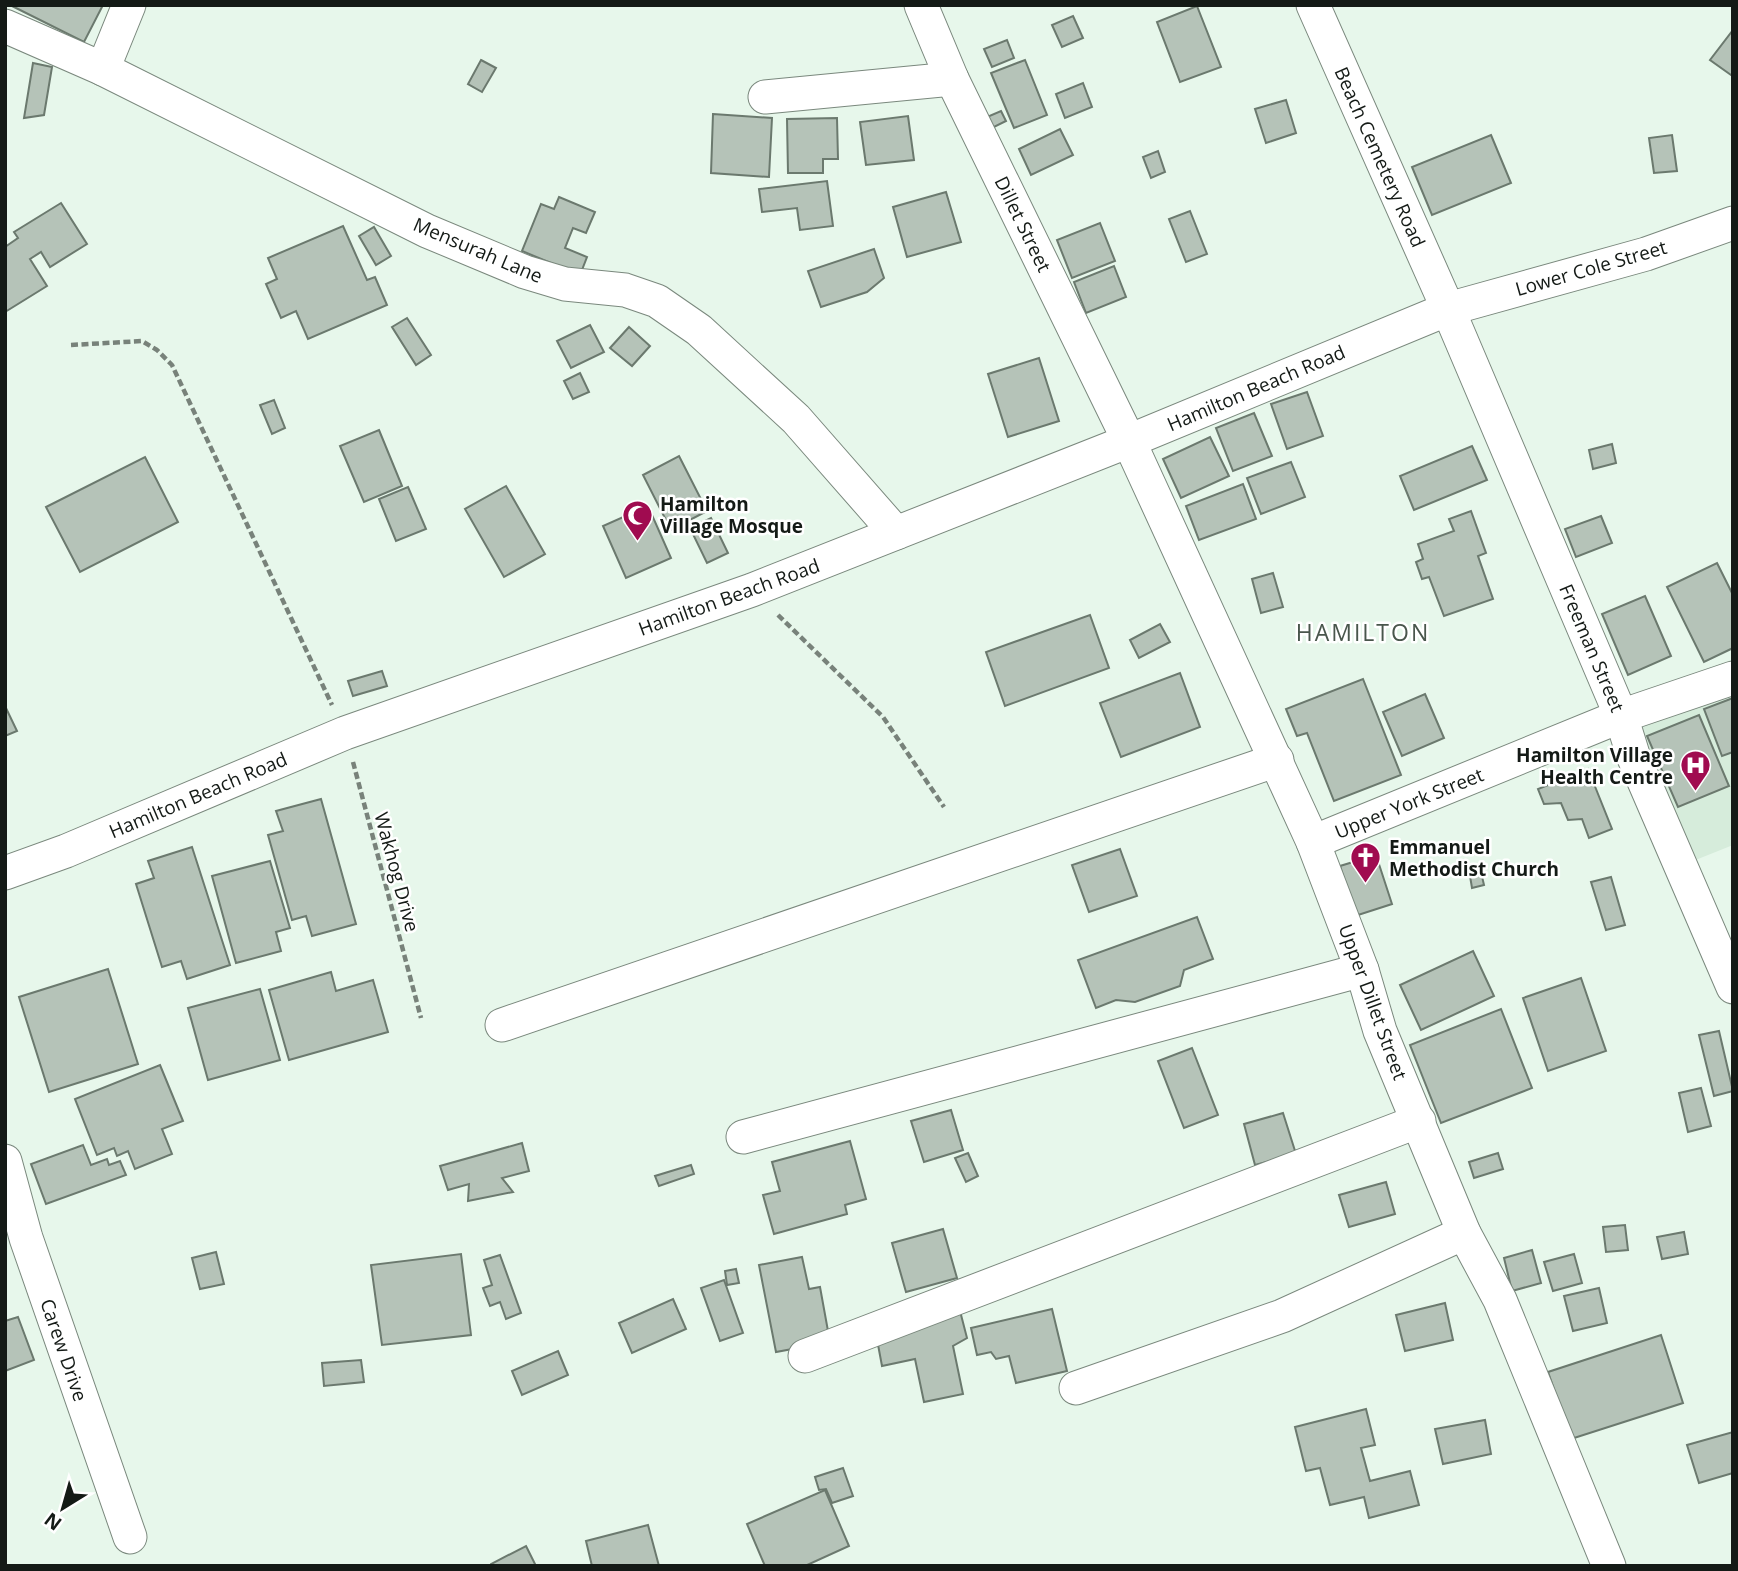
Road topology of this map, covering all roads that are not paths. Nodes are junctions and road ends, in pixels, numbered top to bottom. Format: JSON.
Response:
{"nodes":[{"id":1,"x":130,"y":5,"type":"edge"},
{"id":2,"x":921,"y":5,"type":"edge"},
{"id":3,"x":1313,"y":5,"type":"edge"},
{"id":4,"x":5,"y":26,"type":"edge"},
{"id":5,"x":103,"y":69,"type":"junction"},
{"id":6,"x":952,"y":79,"type":"junction"},
{"id":7,"x":765,"y":97,"type":"dead end"},
{"id":8,"x":1733,"y":223,"type":"edge"},
{"id":9,"x":1448,"y":309,"type":"junction"},
{"id":10,"x":1129,"y":441,"type":"junction"},
{"id":11,"x":896,"y":533,"type":"junction"},
{"id":12,"x":1733,"y":678,"type":"edge"},
{"id":13,"x":1621,"y":716,"type":"junction"},
{"id":14,"x":1277,"y":760,"type":"junction"},
{"id":15,"x":1314,"y":842,"type":"junction"},
{"id":16,"x":5,"y":873,"type":"edge"},
{"id":17,"x":1362,"y":970,"type":"junction"},
{"id":18,"x":1733,"y":987,"type":"edge"},
{"id":19,"x":502,"y":1025,"type":"dead end"},
{"id":20,"x":1419,"y":1121,"type":"junction"},
{"id":21,"x":743,"y":1137,"type":"dead end"},
{"id":22,"x":5,"y":1161,"type":"edge"},
{"id":23,"x":1464,"y":1233,"type":"junction"},
{"id":24,"x":805,"y":1356,"type":"dead end"},
{"id":25,"x":1076,"y":1388,"type":"dead end"},
{"id":26,"x":130,"y":1537,"type":"dead end"},
{"id":27,"x":1609,"y":1566,"type":"edge"}],
"edges":[{"from":1,"to":5,"type":"street"},
{"from":2,"to":6,"type":"street","name":"Dillet Street"},
{"from":3,"to":9,"type":"street","name":"Beach Cemetery Road"},
{"from":4,"to":5,"type":"street","name":"Mensurah Lane"},
{"from":5,"to":11,"type":"street","name":"Mensurah Lane"},
{"from":6,"to":7,"type":"street"},
{"from":6,"to":10,"type":"street","name":"Dillet Street"},
{"from":8,"to":9,"type":"street","name":"Lower Cole Street"},
{"from":9,"to":10,"type":"street","name":"Hamilton Beach Road"},
{"from":9,"to":13,"type":"street","name":"Freeman Street"},
{"from":10,"to":11,"type":"street","name":"Hamilton Beach Road"},
{"from":10,"to":14,"type":"street","name":"Upper Dillet Street"},
{"from":11,"to":16,"type":"street","name":"Hamilton Beach Road"},
{"from":12,"to":13,"type":"street","name":"Upper York Street"},
{"from":13,"to":15,"type":"street","name":"Upper York Street"},
{"from":13,"to":18,"type":"street","name":"Freeman Street"},
{"from":14,"to":15,"type":"street","name":"Upper Dillet Street"},
{"from":14,"to":19,"type":"street"},
{"from":15,"to":17,"type":"street","name":"Upper Dillet Street"},
{"from":17,"to":20,"type":"street","name":"Upper Dillet Street"},
{"from":17,"to":21,"type":"street"},
{"from":20,"to":23,"type":"street","name":"Upper Dillet Street"},
{"from":20,"to":24,"type":"street"},
{"from":22,"to":26,"type":"street","name":"Carew Drive"},
{"from":23,"to":25,"type":"street"},
{"from":23,"to":27,"type":"street","name":"Upper Dillet Street"}]}
